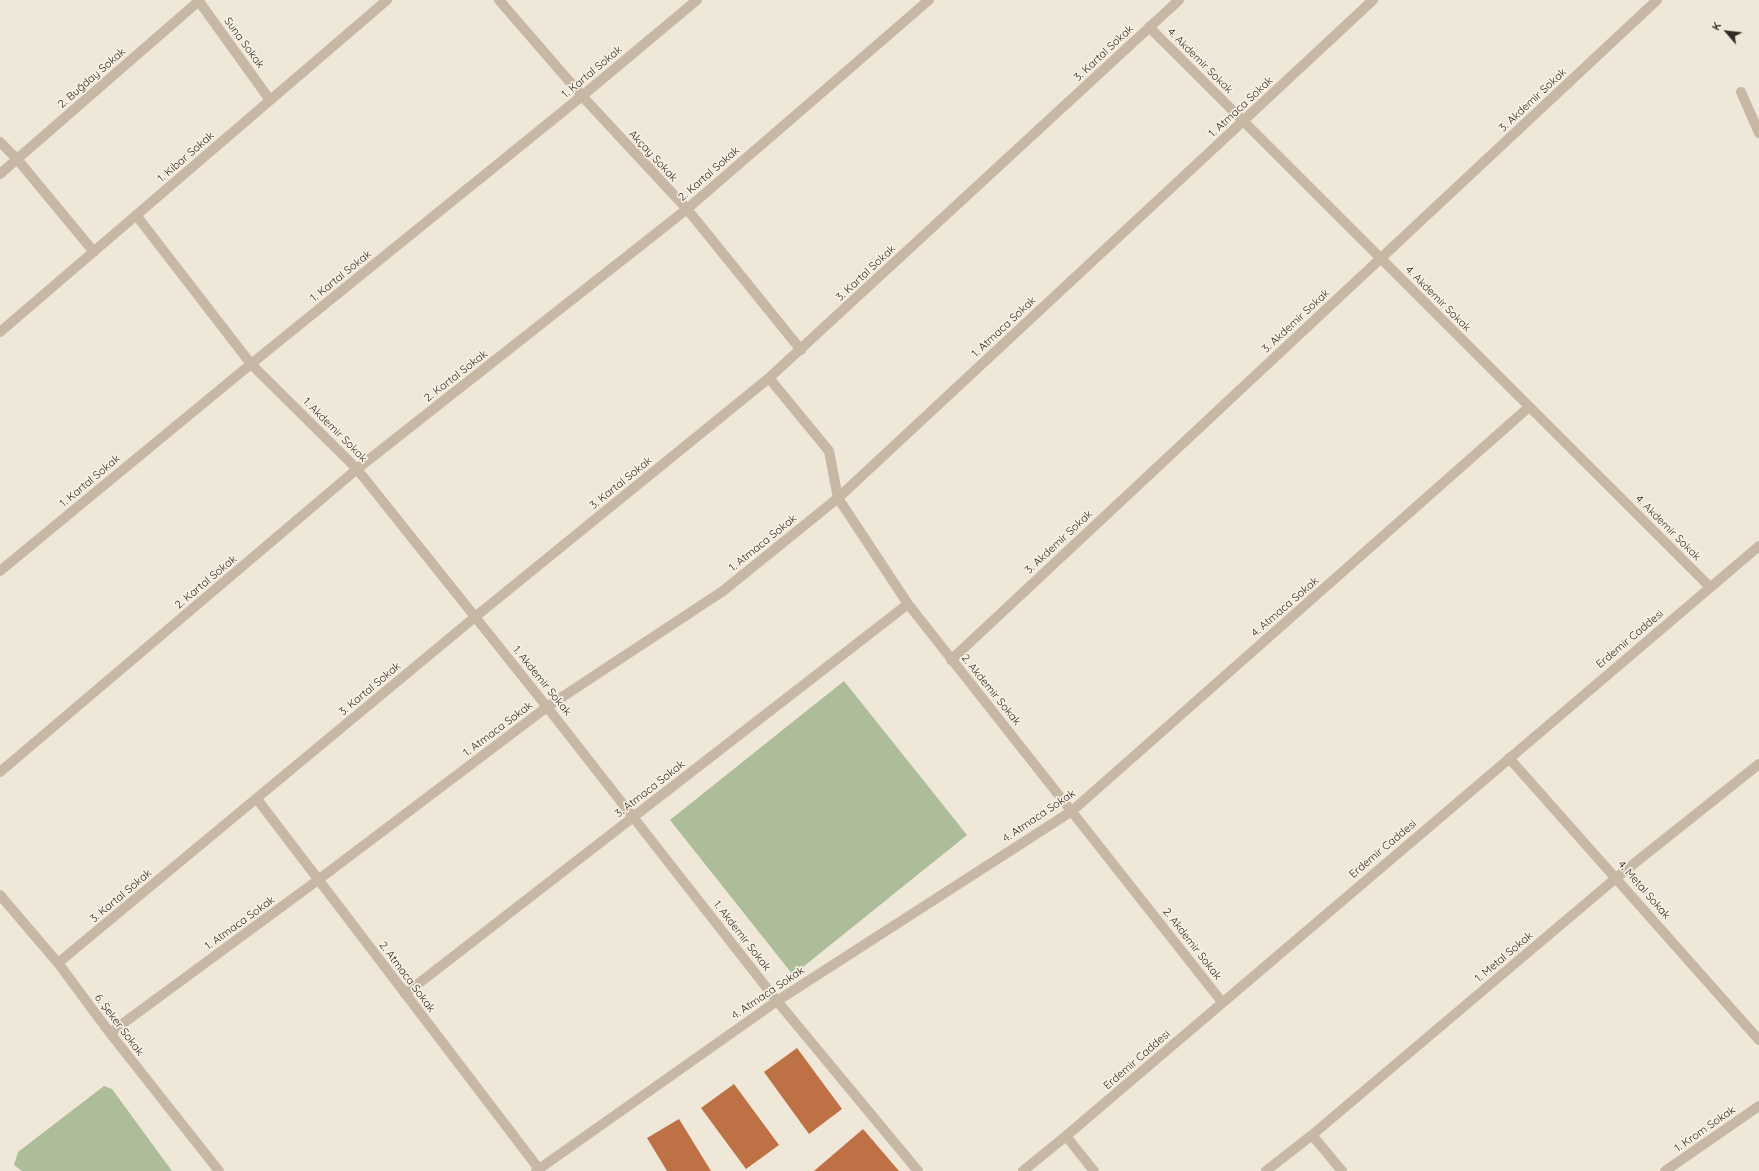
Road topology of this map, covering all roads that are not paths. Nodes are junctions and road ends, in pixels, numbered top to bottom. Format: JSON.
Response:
{"nodes":[{"id":1,"x":199,"y":0,"type":"edge"},
{"id":2,"x":387,"y":0,"type":"edge"},
{"id":3,"x":499,"y":0,"type":"edge"},
{"id":4,"x":697,"y":0,"type":"edge"},
{"id":5,"x":929,"y":0,"type":"edge"},
{"id":6,"x":1179,"y":0,"type":"edge"},
{"id":7,"x":1374,"y":0,"type":"edge"},
{"id":8,"x":1657,"y":0,"type":"edge"},
{"id":9,"x":1149,"y":27,"type":"junction"},
{"id":10,"x":1741,"y":92,"type":"dead end"},
{"id":11,"x":582,"y":96,"type":"junction"},
{"id":12,"x":270,"y":100,"type":"junction"},
{"id":13,"x":1243,"y":121,"type":"junction"},
{"id":14,"x":1759,"y":133,"type":"edge"},
{"id":15,"x":0,"y":142,"type":"edge"},
{"id":16,"x":17,"y":159,"type":"junction"},
{"id":17,"x":0,"y":174,"type":"edge"},
{"id":18,"x":687,"y":209,"type":"junction"},
{"id":19,"x":136,"y":215,"type":"junction"},
{"id":20,"x":94,"y":252,"type":"junction"},
{"id":21,"x":1380,"y":258,"type":"junction"},
{"id":22,"x":0,"y":332,"type":"edge"},
{"id":23,"x":801,"y":350,"type":"junction"},
{"id":24,"x":251,"y":364,"type":"junction"},
{"id":25,"x":769,"y":378,"type":"junction"},
{"id":26,"x":1529,"y":407,"type":"junction"},
{"id":27,"x":357,"y":470,"type":"junction"},
{"id":28,"x":838,"y":498,"type":"junction"},
{"id":29,"x":1759,"y":546,"type":"edge"},
{"id":30,"x":0,"y":571,"type":"edge"},
{"id":31,"x":1710,"y":587,"type":"junction"},
{"id":32,"x":908,"y":604,"type":"junction"},
{"id":33,"x":475,"y":617,"type":"junction"},
{"id":34,"x":951,"y":660,"type":"junction"},
{"id":35,"x":547,"y":707,"type":"junction"},
{"id":36,"x":1509,"y":758,"type":"junction"},
{"id":37,"x":1759,"y":764,"type":"edge"},
{"id":38,"x":0,"y":772,"type":"edge"},
{"id":39,"x":256,"y":799,"type":"junction"},
{"id":40,"x":1072,"y":811,"type":"junction"},
{"id":41,"x":634,"y":817,"type":"junction"},
{"id":42,"x":1616,"y":878,"type":"junction"},
{"id":43,"x":318,"y":880,"type":"junction"},
{"id":44,"x":0,"y":895,"type":"edge"},
{"id":45,"x":58,"y":963,"type":"junction"},
{"id":46,"x":405,"y":994,"type":"junction"},
{"id":47,"x":777,"y":1001,"type":"junction"},
{"id":48,"x":1222,"y":1002,"type":"junction"},
{"id":49,"x":110,"y":1033,"type":"junction"},
{"id":50,"x":1759,"y":1040,"type":"edge"},
{"id":51,"x":1759,"y":1106,"type":"edge"},
{"id":52,"x":1312,"y":1135,"type":"junction"},
{"id":53,"x":1066,"y":1136,"type":"junction"},
{"id":54,"x":538,"y":1170,"type":"edge"},
{"id":55,"x":219,"y":1171,"type":"edge"},
{"id":56,"x":918,"y":1171,"type":"edge"},
{"id":57,"x":1023,"y":1171,"type":"edge"},
{"id":58,"x":1094,"y":1171,"type":"edge"},
{"id":59,"x":1266,"y":1171,"type":"edge"},
{"id":60,"x":1342,"y":1171,"type":"edge"},
{"id":61,"x":1665,"y":1171,"type":"edge"}],
"edges":[{"from":1,"to":12,"type":"street","name":"Suna Sokak"},
{"from":1,"to":16,"type":"street","name":"2. Buğday Sokak"},
{"from":2,"to":12,"type":"street","name":"1. Kibar Sokak"},
{"from":3,"to":11,"type":"street","name":"Akçay Sokak"},
{"from":4,"to":11,"type":"street","name":"1. Kartal Sokak"},
{"from":5,"to":18,"type":"street","name":"2. Kartal Sokak"},
{"from":6,"to":9,"type":"street","name":"3. Kartal Sokak"},
{"from":7,"to":13,"type":"street","name":"1. Atmaca Sokak"},
{"from":8,"to":21,"type":"street","name":"3. Akdemir Sokak"},
{"from":9,"to":13,"type":"street","name":"4. Akdemir Sokak"},
{"from":9,"to":23,"type":"street","name":"3. Kartal Sokak"},
{"from":10,"to":14,"type":"street"},
{"from":11,"to":18,"type":"street","name":"Akçay Sokak"},
{"from":11,"to":24,"type":"street","name":"1. Kartal Sokak"},
{"from":12,"to":19,"type":"street","name":"1. Kibar Sokak"},
{"from":13,"to":21,"type":"street","name":"4. Akdemir Sokak"},
{"from":13,"to":28,"type":"street","name":"1. Atmaca Sokak"},
{"from":15,"to":16,"type":"street"},
{"from":16,"to":17,"type":"street","name":"2. Buğday Sokak"},
{"from":16,"to":20,"type":"street"},
{"from":18,"to":23,"type":"street","name":"Akçay Sokak"},
{"from":18,"to":27,"type":"street","name":"2. Kartal Sokak"},
{"from":19,"to":20,"type":"street","name":"1. Kibar Sokak"},
{"from":19,"to":24,"type":"street","name":"1. Akdemir Sokak"},
{"from":20,"to":22,"type":"street","name":"1. Kibar Sokak"},
{"from":21,"to":26,"type":"street","name":"4. Akdemir Sokak"},
{"from":21,"to":34,"type":"street","name":"3. Akdemir Sokak"},
{"from":23,"to":25,"type":"street","name":"3. Kartal Sokak"},
{"from":24,"to":27,"type":"street","name":"1. Akdemir Sokak"},
{"from":24,"to":30,"type":"street","name":"1. Kartal Sokak"},
{"from":25,"to":28,"type":"street","name":"2. Akdemir Sokak"},
{"from":25,"to":33,"type":"street","name":"3. Kartal Sokak"},
{"from":26,"to":31,"type":"street","name":"4. Akdemir Sokak"},
{"from":26,"to":40,"type":"street","name":"4. Atmaca Sokak"},
{"from":27,"to":33,"type":"street","name":"1. Akdemir Sokak"},
{"from":27,"to":38,"type":"street","name":"2. Kartal Sokak"},
{"from":28,"to":32,"type":"street","name":"2. Akdemir Sokak"},
{"from":28,"to":35,"type":"street","name":"1. Atmaca Sokak"},
{"from":29,"to":31,"type":"street","name":"Erdemir Caddesi"},
{"from":31,"to":36,"type":"street","name":"Erdemir Caddesi"},
{"from":32,"to":34,"type":"street","name":"2. Akdemir Sokak"},
{"from":32,"to":41,"type":"street","name":"3. Atmaca Sokak"},
{"from":33,"to":35,"type":"street","name":"1. Akdemir Sokak"},
{"from":33,"to":39,"type":"street","name":"3. Kartal Sokak"},
{"from":34,"to":40,"type":"street","name":"2. Akdemir Sokak"},
{"from":35,"to":41,"type":"street","name":"1. Akdemir Sokak"},
{"from":35,"to":43,"type":"street","name":"1. Atmaca Sokak"},
{"from":36,"to":42,"type":"street","name":"4. Metal Sokak"},
{"from":36,"to":48,"type":"street","name":"Erdemir Caddesi"},
{"from":37,"to":42,"type":"street","name":"1. Metal Sokak"},
{"from":39,"to":43,"type":"street","name":"2. Atmaca Sokak"},
{"from":39,"to":45,"type":"street","name":"3. Kartal Sokak"},
{"from":40,"to":47,"type":"street","name":"4. Atmaca Sokak"},
{"from":40,"to":48,"type":"street","name":"2. Akdemir Sokak"},
{"from":41,"to":46,"type":"street","name":"3. Atmaca Sokak"},
{"from":41,"to":47,"type":"street","name":"1. Akdemir Sokak"},
{"from":42,"to":50,"type":"street","name":"4. Metal Sokak"},
{"from":42,"to":52,"type":"street","name":"1. Metal Sokak"},
{"from":43,"to":46,"type":"street","name":"2. Atmaca Sokak"},
{"from":43,"to":49,"type":"street","name":"1. Atmaca Sokak"},
{"from":44,"to":45,"type":"street","name":"6. Şeker Sokak"},
{"from":45,"to":49,"type":"street","name":"6. Şeker Sokak"},
{"from":46,"to":54,"type":"street","name":"2. Atmaca Sokak"},
{"from":47,"to":54,"type":"street","name":"4. Atmaca Sokak"},
{"from":47,"to":56,"type":"street","name":"1. Akdemir Sokak"},
{"from":48,"to":53,"type":"street","name":"Erdemir Caddesi"},
{"from":49,"to":55,"type":"street","name":"6. Şeker Sokak"},
{"from":51,"to":61,"type":"street","name":"1. Krom Sokak"},
{"from":52,"to":59,"type":"street","name":"1. Metal Sokak"},
{"from":52,"to":60,"type":"street"},
{"from":53,"to":57,"type":"street","name":"Erdemir Caddesi"},
{"from":53,"to":58,"type":"street"}]}
